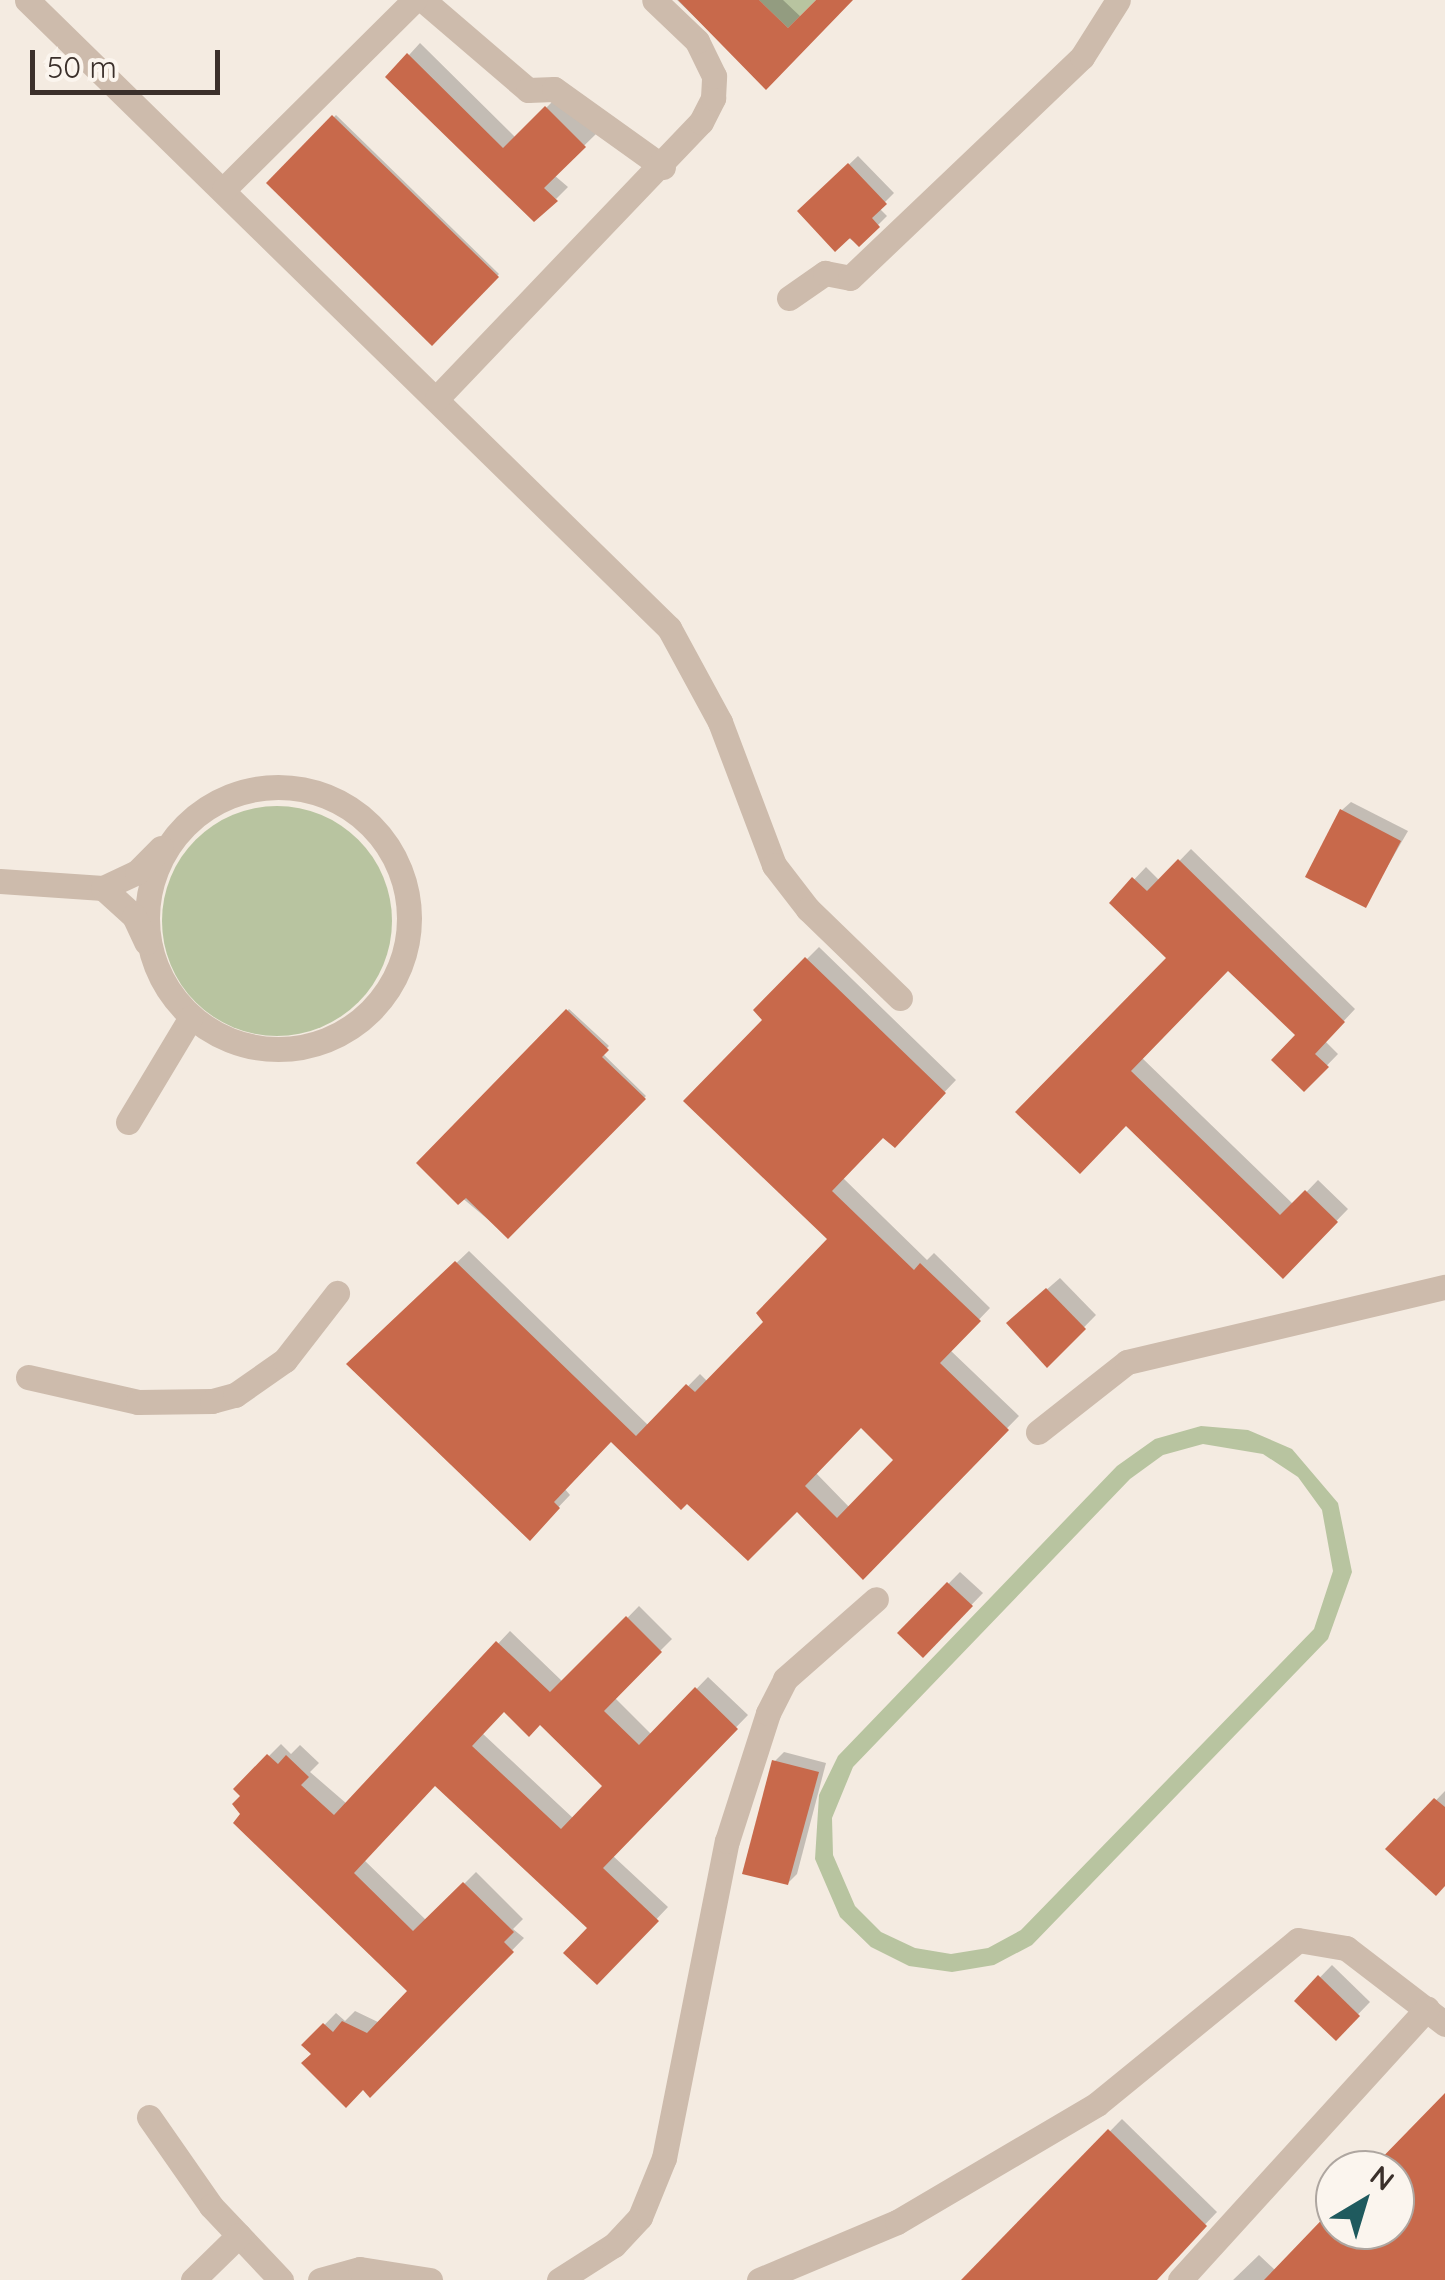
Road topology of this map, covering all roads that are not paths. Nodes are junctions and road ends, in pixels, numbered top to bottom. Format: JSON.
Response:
{"nodes":[{"id":1,"x":27,"y":0,"type":"edge"},
{"id":2,"x":414,"y":0,"type":"edge"},
{"id":3,"x":423,"y":0,"type":"edge"},
{"id":4,"x":654,"y":0,"type":"edge"},
{"id":5,"x":1118,"y":0,"type":"edge"},
{"id":6,"x":663,"y":168,"type":"junction"},
{"id":7,"x":224,"y":189,"type":"junction"},
{"id":8,"x":789,"y":298,"type":"dead end"},
{"id":9,"x":437,"y":398,"type":"junction"},
{"id":10,"x":180,"y":830,"type":"junction"},
{"id":11,"x":0,"y":881,"type":"edge"},
{"id":12,"x":103,"y":888,"type":"junction"},
{"id":13,"x":152,"y":954,"type":"junction"},
{"id":14,"x":900,"y":998,"type":"dead end"},
{"id":15,"x":191,"y":1017,"type":"junction"},
{"id":16,"x":128,"y":1122,"type":"dead end"},
{"id":17,"x":1445,"y":1287,"type":"edge"},
{"id":18,"x":337,"y":1293,"type":"dead end"},
{"id":19,"x":28,"y":1377,"type":"dead end"},
{"id":20,"x":1038,"y":1432,"type":"dead end"},
{"id":21,"x":876,"y":1599,"type":"dead end"},
{"id":22,"x":1436,"y":2016,"type":"edge"},
{"id":23,"x":149,"y":2117,"type":"dead end"},
{"id":24,"x":239,"y":2235,"type":"junction"},
{"id":25,"x":194,"y":2280,"type":"edge"},
{"id":26,"x":281,"y":2280,"type":"edge"},
{"id":27,"x":320,"y":2280,"type":"edge"},
{"id":28,"x":430,"y":2280,"type":"edge"},
{"id":29,"x":559,"y":2280,"type":"edge"},
{"id":30,"x":759,"y":2280,"type":"edge"},
{"id":31,"x":1180,"y":2280,"type":"edge"}],
"edges":[{"from":1,"to":7,"type":"street"},
{"from":2,"to":7,"type":"street"},
{"from":3,"to":6,"type":"street"},
{"from":4,"to":6,"type":"street"},
{"from":5,"to":8,"type":"street"},
{"from":6,"to":9,"type":"street"},
{"from":7,"to":9,"type":"street"},
{"from":9,"to":14,"type":"street"},
{"from":10,"to":12,"type":"street"},
{"from":10,"to":13,"type":"street"},
{"from":10,"to":15,"type":"street"},
{"from":11,"to":12,"type":"street"},
{"from":12,"to":13,"type":"street"},
{"from":13,"to":15,"type":"street"},
{"from":15,"to":16,"type":"street"},
{"from":17,"to":20,"type":"street"},
{"from":18,"to":19,"type":"street"},
{"from":21,"to":29,"type":"street"},
{"from":22,"to":30,"type":"street"},
{"from":22,"to":31,"type":"street"},
{"from":23,"to":24,"type":"street"},
{"from":24,"to":25,"type":"street"},
{"from":24,"to":26,"type":"street"},
{"from":27,"to":28,"type":"street"}]}
